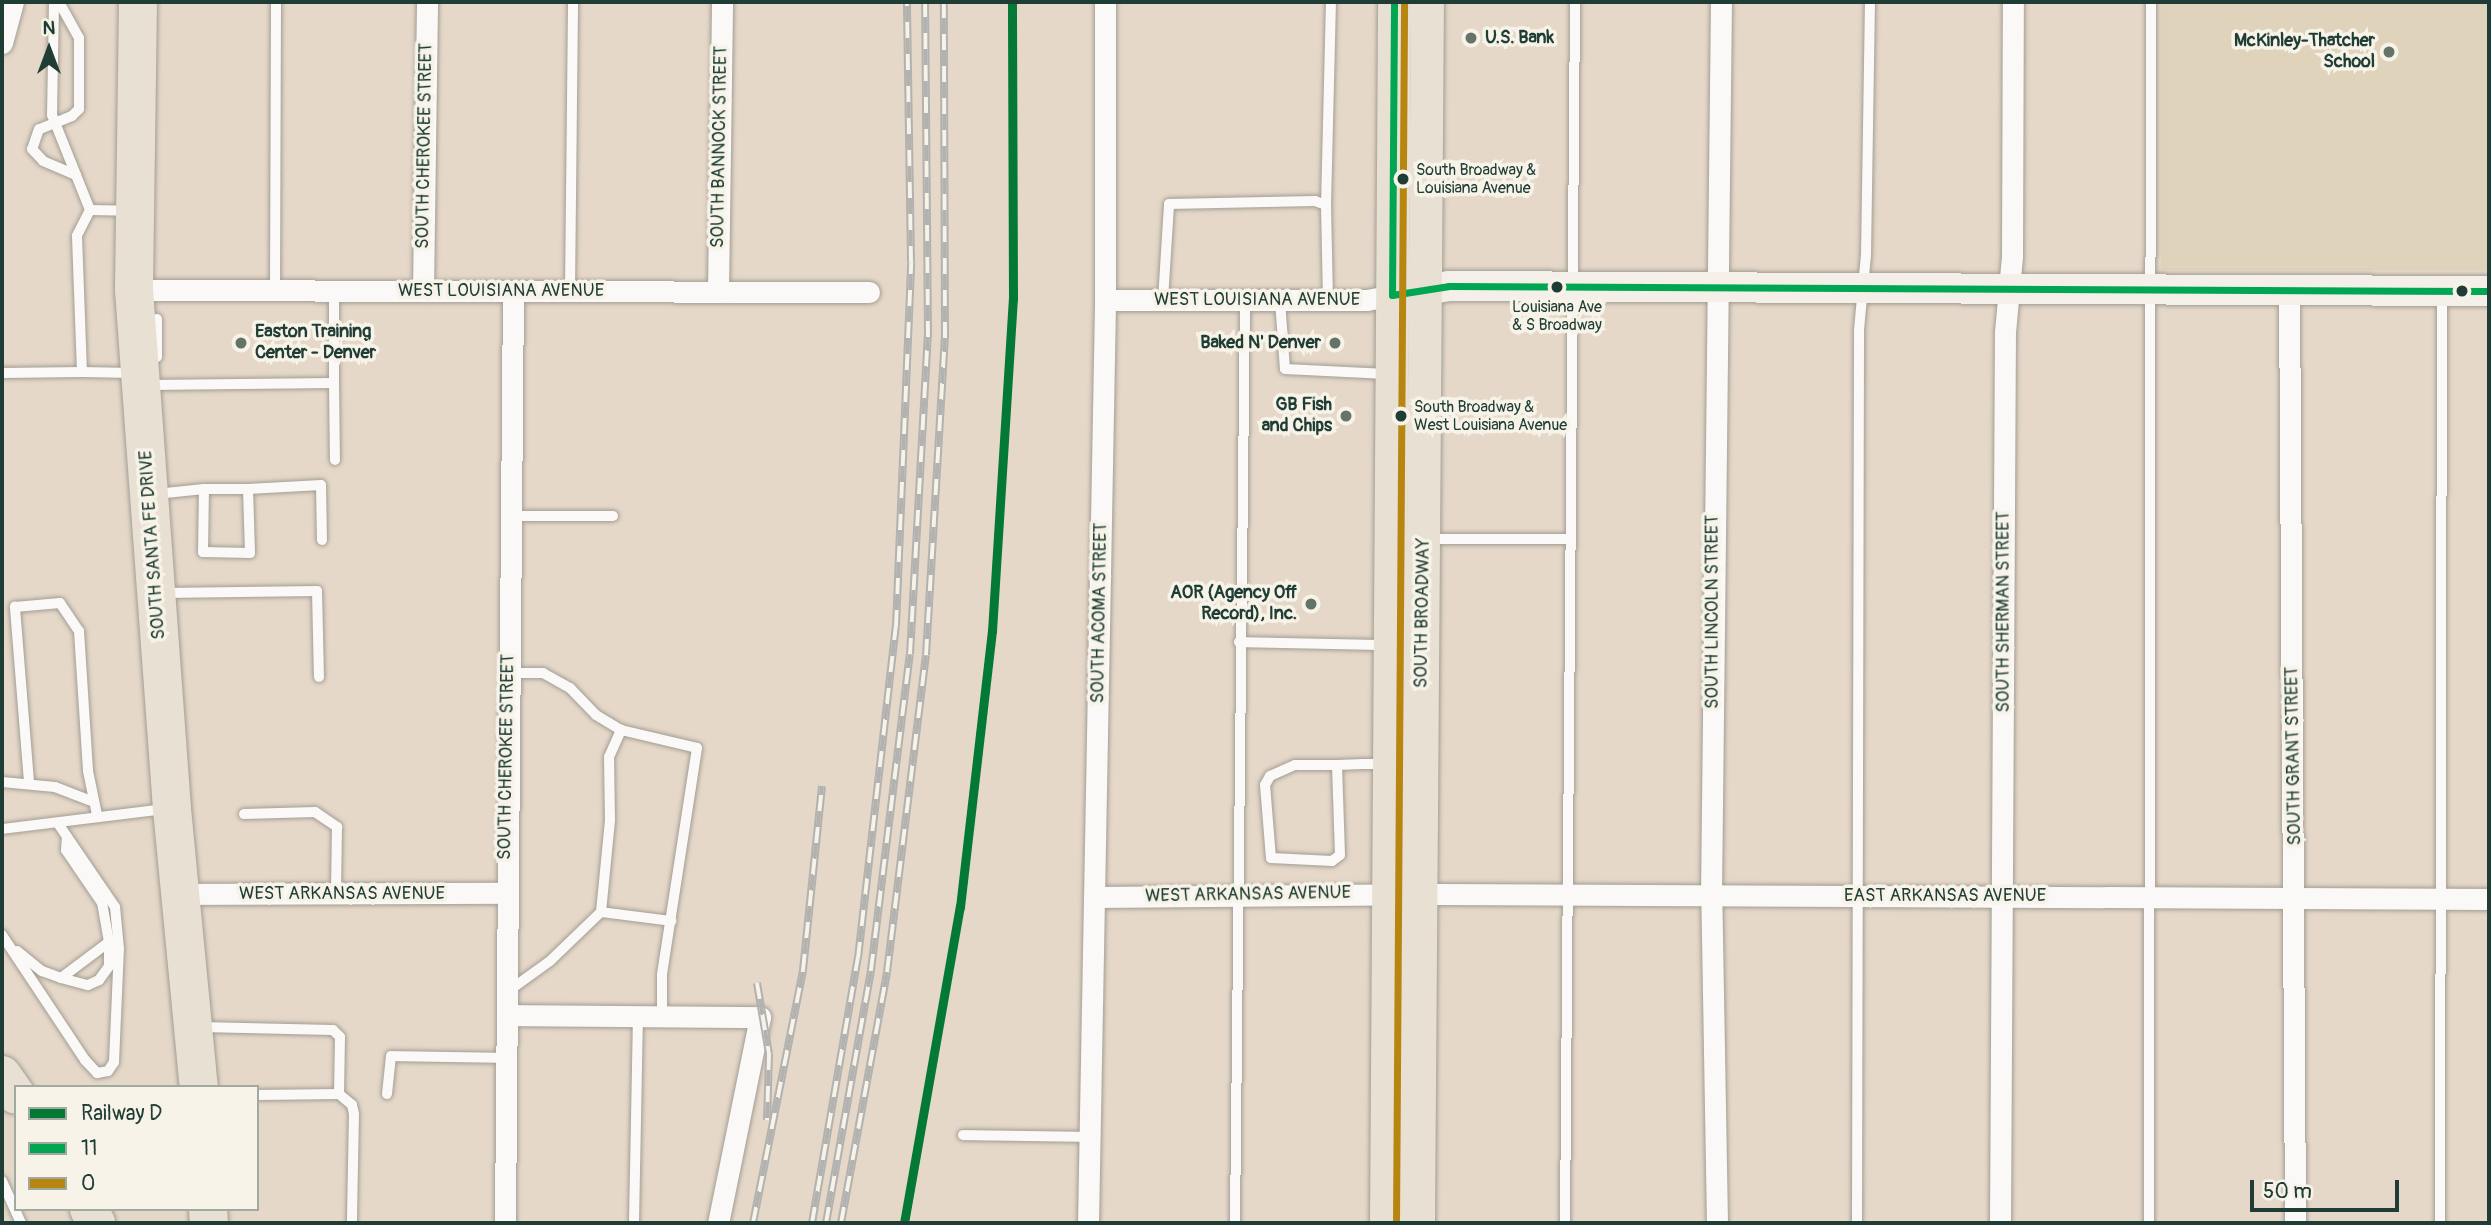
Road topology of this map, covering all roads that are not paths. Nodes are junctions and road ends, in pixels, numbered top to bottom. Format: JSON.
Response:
{"nodes":[{"id":1,"x":13,"y":2,"type":"edge"},
{"id":2,"x":56,"y":2,"type":"edge"},
{"id":3,"x":138,"y":2,"type":"edge"},
{"id":4,"x":276,"y":2,"type":"edge"},
{"id":5,"x":427,"y":2,"type":"edge"},
{"id":6,"x":573,"y":2,"type":"edge"},
{"id":7,"x":722,"y":2,"type":"edge"},
{"id":8,"x":1105,"y":2,"type":"edge"},
{"id":9,"x":1331,"y":2,"type":"edge"},
{"id":10,"x":1394,"y":2,"type":"edge"},
{"id":11,"x":1427,"y":2,"type":"edge"},
{"id":12,"x":1576,"y":2,"type":"edge"},
{"id":13,"x":1721,"y":2,"type":"edge"},
{"id":14,"x":1870,"y":2,"type":"edge"},
{"id":15,"x":2013,"y":2,"type":"edge"},
{"id":16,"x":2151,"y":2,"type":"edge"},
{"id":17,"x":2,"y":43,"type":"edge"},
{"id":18,"x":55,"y":123,"type":"junction"},
{"id":19,"x":76,"y":175,"type":"junction"},
{"id":20,"x":1326,"y":205,"type":"junction"},
{"id":21,"x":89,"y":210,"type":"junction"},
{"id":22,"x":135,"y":211,"type":"junction"},
{"id":23,"x":1571,"y":286,"type":"junction"},
{"id":24,"x":1717,"y":288,"type":"junction"},
{"id":25,"x":1863,"y":288,"type":"junction"},
{"id":26,"x":2289,"y":288,"type":"junction"},
{"id":27,"x":2008,"y":289,"type":"junction"},
{"id":28,"x":2152,"y":289,"type":"junction"},
{"id":29,"x":275,"y":290,"type":"junction"},
{"id":30,"x":334,"y":291,"type":"junction"},
{"id":31,"x":423,"y":291,"type":"junction"},
{"id":32,"x":2442,"y":291,"type":"junction"},
{"id":33,"x":2489,"y":291,"type":"edge"},
{"id":34,"x":513,"y":292,"type":"junction"},
{"id":35,"x":570,"y":292,"type":"junction"},
{"id":36,"x":718,"y":292,"type":"junction"},
{"id":37,"x":869,"y":292,"type":"dead end"},
{"id":38,"x":1409,"y":292,"type":"junction"},
{"id":39,"x":1105,"y":300,"type":"junction"},
{"id":40,"x":1163,"y":300,"type":"junction"},
{"id":41,"x":1245,"y":300,"type":"junction"},
{"id":42,"x":1280,"y":300,"type":"junction"},
{"id":43,"x":1328,"y":300,"type":"junction"},
{"id":44,"x":146,"y":304,"type":"junction"},
{"id":45,"x":82,"y":372,"type":"junction"},
{"id":46,"x":2,"y":373,"type":"edge"},
{"id":47,"x":1392,"y":374,"type":"junction"},
{"id":48,"x":146,"y":381,"type":"junction"},
{"id":49,"x":334,"y":383,"type":"junction"},
{"id":50,"x":335,"y":460,"type":"dead end"},
{"id":51,"x":204,"y":489,"type":"junction"},
{"id":52,"x":248,"y":489,"type":"junction"},
{"id":53,"x":149,"y":494,"type":"junction"},
{"id":54,"x":510,"y":516,"type":"junction"},
{"id":55,"x":613,"y":516,"type":"dead end"},
{"id":56,"x":322,"y":540,"type":"dead end"},
{"id":57,"x":1424,"y":540,"type":"junction"},
{"id":58,"x":1569,"y":540,"type":"junction"},
{"id":59,"x":156,"y":593,"type":"junction"},
{"id":60,"x":1239,"y":642,"type":"junction"},
{"id":61,"x":1390,"y":645,"type":"junction"},
{"id":62,"x":508,"y":673,"type":"junction"},
{"id":63,"x":319,"y":677,"type":"dead end"},
{"id":64,"x":621,"y":730,"type":"junction"},
{"id":65,"x":1388,"y":764,"type":"junction"},
{"id":66,"x":1337,"y":765,"type":"junction"},
{"id":67,"x":2,"y":782,"type":"edge"},
{"id":68,"x":29,"y":782,"type":"junction"},
{"id":69,"x":92,"y":801,"type":"junction"},
{"id":70,"x":172,"y":809,"type":"junction"},
{"id":71,"x":244,"y":814,"type":"dead end"},
{"id":72,"x":97,"y":815,"type":"junction"},
{"id":73,"x":59,"y":825,"type":"junction"},
{"id":74,"x":2,"y":830,"type":"edge"},
{"id":75,"x":67,"y":836,"type":"junction"},
{"id":76,"x":505,"y":893,"type":"junction"},
{"id":77,"x":180,"y":894,"type":"junction"},
{"id":78,"x":336,"y":894,"type":"junction"},
{"id":79,"x":1402,"y":894,"type":"junction"},
{"id":80,"x":1566,"y":894,"type":"junction"},
{"id":81,"x":1711,"y":895,"type":"junction"},
{"id":82,"x":1235,"y":896,"type":"junction"},
{"id":83,"x":1858,"y":896,"type":"junction"},
{"id":84,"x":1095,"y":897,"type":"junction"},
{"id":85,"x":2002,"y":897,"type":"junction"},
{"id":86,"x":2147,"y":897,"type":"junction"},
{"id":87,"x":2296,"y":898,"type":"junction"},
{"id":88,"x":2441,"y":898,"type":"junction"},
{"id":89,"x":2489,"y":899,"type":"edge"},
{"id":90,"x":601,"y":912,"type":"junction"},
{"id":91,"x":671,"y":922,"type":"junction"},
{"id":92,"x":4,"y":939,"type":"edge"},
{"id":93,"x":109,"y":942,"type":"junction"},
{"id":94,"x":61,"y":978,"type":"junction"},
{"id":95,"x":507,"y":992,"type":"junction"},
{"id":96,"x":507,"y":1015,"type":"junction"},
{"id":97,"x":638,"y":1016,"type":"junction"},
{"id":98,"x":662,"y":1016,"type":"junction"},
{"id":99,"x":195,"y":1038,"type":"junction"},
{"id":100,"x":507,"y":1058,"type":"junction"},
{"id":101,"x":2,"y":1075,"type":"edge"},
{"id":102,"x":181,"y":1085,"type":"edge"},
{"id":103,"x":200,"y":1085,"type":"edge"},
{"id":104,"x":14,"y":1092,"type":"edge"},
{"id":105,"x":339,"y":1094,"type":"junction"},
{"id":106,"x":387,"y":1094,"type":"dead end"},
{"id":107,"x":259,"y":1095,"type":"edge"},
{"id":108,"x":963,"y":1135,"type":"dead end"},
{"id":109,"x":1090,"y":1137,"type":"junction"},
{"id":110,"x":2,"y":1181,"type":"edge"},
{"id":111,"x":14,"y":1208,"type":"edge"},
{"id":112,"x":352,"y":1223,"type":"edge"},
{"id":113,"x":505,"y":1223,"type":"edge"},
{"id":114,"x":634,"y":1223,"type":"edge"},
{"id":115,"x":718,"y":1223,"type":"edge"},
{"id":116,"x":1088,"y":1223,"type":"edge"},
{"id":117,"x":1235,"y":1223,"type":"edge"},
{"id":118,"x":1386,"y":1223,"type":"edge"},
{"id":119,"x":1418,"y":1223,"type":"edge"},
{"id":120,"x":1565,"y":1223,"type":"edge"},
{"id":121,"x":1717,"y":1223,"type":"edge"},
{"id":122,"x":1857,"y":1223,"type":"edge"},
{"id":123,"x":2000,"y":1223,"type":"edge"},
{"id":124,"x":2150,"y":1223,"type":"edge"},
{"id":125,"x":2295,"y":1223,"type":"edge"},
{"id":126,"x":2440,"y":1223,"type":"edge"}],
"edges":[{"from":1,"to":17,"type":"street"},
{"from":2,"to":18,"type":"lane"},
{"from":2,"to":18,"type":"lane"},
{"from":3,"to":22,"type":"highway","name":"SOUTH SANTA FE DRIVE"},
{"from":4,"to":29,"type":"lane"},
{"from":5,"to":31,"type":"street","name":"SOUTH CHEROKEE STREET"},
{"from":6,"to":35,"type":"lane"},
{"from":7,"to":36,"type":"street","name":"SOUTH BANNOCK STREET"},
{"from":8,"to":39,"type":"street","name":"SOUTH ACOMA STREET"},
{"from":9,"to":20,"type":"lane"},
{"from":10,"to":38,"type":"main road","name":"SOUTH BROADWAY"},
{"from":11,"to":38,"type":"main road","name":"SOUTH BROADWAY"},
{"from":12,"to":23,"type":"lane"},
{"from":13,"to":24,"type":"street","name":"SOUTH LINCOLN STREET"},
{"from":14,"to":25,"type":"lane"},
{"from":15,"to":27,"type":"street","name":"SOUTH SHERMAN STREET"},
{"from":16,"to":28,"type":"lane"},
{"from":18,"to":19,"type":"lane"},
{"from":18,"to":19,"type":"lane"},
{"from":19,"to":21,"type":"lane"},
{"from":20,"to":40,"type":"lane"},
{"from":20,"to":43,"type":"lane"},
{"from":21,"to":22,"type":"lane"},
{"from":21,"to":45,"type":"lane"},
{"from":22,"to":44,"type":"highway","name":"SOUTH SANTA FE DRIVE"},
{"from":23,"to":24,"type":"street"},
{"from":23,"to":38,"type":"street"},
{"from":23,"to":58,"type":"lane"},
{"from":24,"to":25,"type":"street"},
{"from":24,"to":81,"type":"street","name":"SOUTH LINCOLN STREET"},
{"from":25,"to":27,"type":"street"},
{"from":25,"to":83,"type":"lane"},
{"from":26,"to":28,"type":"street"},
{"from":26,"to":32,"type":"street"},
{"from":26,"to":87,"type":"street","name":"SOUTH GRANT STREET"},
{"from":27,"to":28,"type":"street"},
{"from":27,"to":85,"type":"street","name":"SOUTH SHERMAN STREET"},
{"from":28,"to":86,"type":"lane"},
{"from":29,"to":30,"type":"street","name":"WEST LOUISIANA AVENUE"},
{"from":29,"to":44,"type":"street","name":"WEST LOUISIANA AVENUE"},
{"from":30,"to":31,"type":"street","name":"WEST LOUISIANA AVENUE"},
{"from":30,"to":49,"type":"lane"},
{"from":31,"to":34,"type":"street","name":"WEST LOUISIANA AVENUE"},
{"from":32,"to":33,"type":"street"},
{"from":32,"to":88,"type":"lane"},
{"from":34,"to":35,"type":"street","name":"WEST LOUISIANA AVENUE"},
{"from":34,"to":54,"type":"street","name":"SOUTH CHEROKEE STREET"},
{"from":35,"to":36,"type":"street","name":"WEST LOUISIANA AVENUE"},
{"from":36,"to":37,"type":"street","name":"WEST LOUISIANA AVENUE"},
{"from":38,"to":43,"type":"street","name":"WEST LOUISIANA AVENUE"},
{"from":38,"to":47,"type":"main road","name":"SOUTH BROADWAY"},
{"from":38,"to":57,"type":"main road","name":"SOUTH BROADWAY"},
{"from":39,"to":40,"type":"street","name":"WEST LOUISIANA AVENUE"},
{"from":39,"to":84,"type":"street","name":"SOUTH ACOMA STREET"},
{"from":40,"to":41,"type":"street","name":"WEST LOUISIANA AVENUE"},
{"from":41,"to":42,"type":"street","name":"WEST LOUISIANA AVENUE"},
{"from":41,"to":60,"type":"lane"},
{"from":42,"to":43,"type":"street","name":"WEST LOUISIANA AVENUE"},
{"from":42,"to":47,"type":"lane"},
{"from":44,"to":48,"type":"highway","name":"SOUTH SANTA FE DRIVE"},
{"from":45,"to":46,"type":"lane"},
{"from":45,"to":48,"type":"lane"},
{"from":47,"to":61,"type":"main road","name":"SOUTH BROADWAY"},
{"from":48,"to":49,"type":"lane"},
{"from":48,"to":53,"type":"highway","name":"SOUTH SANTA FE DRIVE"},
{"from":49,"to":50,"type":"lane"},
{"from":51,"to":52,"type":"lane"},
{"from":51,"to":52,"type":"lane"},
{"from":51,"to":53,"type":"lane"},
{"from":52,"to":56,"type":"lane"},
{"from":53,"to":59,"type":"highway","name":"SOUTH SANTA FE DRIVE"},
{"from":54,"to":55,"type":"lane"},
{"from":54,"to":62,"type":"street","name":"SOUTH CHEROKEE STREET"},
{"from":57,"to":58,"type":"lane"},
{"from":57,"to":79,"type":"main road","name":"SOUTH BROADWAY"},
{"from":58,"to":80,"type":"lane"},
{"from":59,"to":63,"type":"lane"},
{"from":59,"to":70,"type":"highway","name":"SOUTH SANTA FE DRIVE"},
{"from":60,"to":61,"type":"lane"},
{"from":60,"to":82,"type":"lane"},
{"from":61,"to":65,"type":"main road","name":"SOUTH BROADWAY"},
{"from":62,"to":64,"type":"lane"},
{"from":62,"to":76,"type":"street","name":"SOUTH CHEROKEE STREET"},
{"from":64,"to":90,"type":"lane"},
{"from":64,"to":91,"type":"lane"},
{"from":65,"to":66,"type":"lane"},
{"from":65,"to":79,"type":"main road","name":"SOUTH BROADWAY"},
{"from":66,"to":66,"type":"lane"},
{"from":67,"to":68,"type":"lane"},
{"from":68,"to":69,"type":"lane"},
{"from":68,"to":69,"type":"lane"},
{"from":69,"to":72,"type":"lane"},
{"from":70,"to":72,"type":"lane"},
{"from":70,"to":77,"type":"highway","name":"SOUTH SANTA FE DRIVE"},
{"from":71,"to":78,"type":"lane"},
{"from":72,"to":73,"type":"lane"},
{"from":73,"to":74,"type":"lane"},
{"from":73,"to":75,"type":"lane"},
{"from":75,"to":92,"type":"lane"},
{"from":75,"to":93,"type":"lane"},
{"from":76,"to":78,"type":"street","name":"WEST ARKANSAS AVENUE"},
{"from":76,"to":95,"type":"street","name":"SOUTH CHEROKEE STREET"},
{"from":77,"to":78,"type":"street","name":"WEST ARKANSAS AVENUE"},
{"from":77,"to":99,"type":"highway","name":"SOUTH SANTA FE DRIVE"},
{"from":79,"to":80,"type":"street","name":"EAST ARKANSAS AVENUE"},
{"from":79,"to":82,"type":"street","name":"WEST ARKANSAS AVENUE"},
{"from":79,"to":118,"type":"main road","name":"SOUTH BROADWAY"},
{"from":79,"to":119,"type":"main road","name":"SOUTH BROADWAY"},
{"from":80,"to":81,"type":"street","name":"EAST ARKANSAS AVENUE"},
{"from":80,"to":120,"type":"lane"},
{"from":81,"to":83,"type":"street","name":"EAST ARKANSAS AVENUE"},
{"from":81,"to":121,"type":"street","name":"SOUTH LINCOLN STREET"},
{"from":82,"to":84,"type":"street","name":"WEST ARKANSAS AVENUE"},
{"from":82,"to":117,"type":"lane"},
{"from":83,"to":85,"type":"street","name":"EAST ARKANSAS AVENUE"},
{"from":83,"to":122,"type":"lane"},
{"from":84,"to":109,"type":"street","name":"SOUTH ACOMA STREET"},
{"from":85,"to":86,"type":"street","name":"EAST ARKANSAS AVENUE"},
{"from":85,"to":123,"type":"street","name":"SOUTH SHERMAN STREET"},
{"from":86,"to":87,"type":"street","name":"EAST ARKANSAS AVENUE"},
{"from":86,"to":124,"type":"lane"},
{"from":87,"to":88,"type":"street","name":"EAST ARKANSAS AVENUE"},
{"from":87,"to":125,"type":"street","name":"SOUTH GRANT STREET"},
{"from":88,"to":89,"type":"street","name":"EAST ARKANSAS AVENUE"},
{"from":88,"to":126,"type":"lane"},
{"from":90,"to":91,"type":"lane"},
{"from":90,"to":95,"type":"lane"},
{"from":91,"to":98,"type":"lane"},
{"from":92,"to":94,"type":"lane"},
{"from":93,"to":94,"type":"lane"},
{"from":93,"to":94,"type":"lane"},
{"from":95,"to":96,"type":"street","name":"SOUTH CHEROKEE STREET"},
{"from":96,"to":97,"type":"street"},
{"from":96,"to":100,"type":"street","name":"SOUTH CHEROKEE STREET"},
{"from":97,"to":98,"type":"street"},
{"from":97,"to":114,"type":"lane"},
{"from":98,"to":115,"type":"street"},
{"from":99,"to":102,"type":"highway"},
{"from":99,"to":103,"type":"highway","name":"SOUTH SANTA FE DRIVE"},
{"from":99,"to":105,"type":"lane"},
{"from":100,"to":106,"type":"lane"},
{"from":100,"to":113,"type":"street","name":"SOUTH CHEROKEE STREET"},
{"from":101,"to":104,"type":"highway"},
{"from":105,"to":107,"type":"lane"},
{"from":105,"to":112,"type":"lane"},
{"from":108,"to":109,"type":"lane"},
{"from":109,"to":116,"type":"street","name":"SOUTH ACOMA STREET"},
{"from":110,"to":111,"type":"lane"}]}
